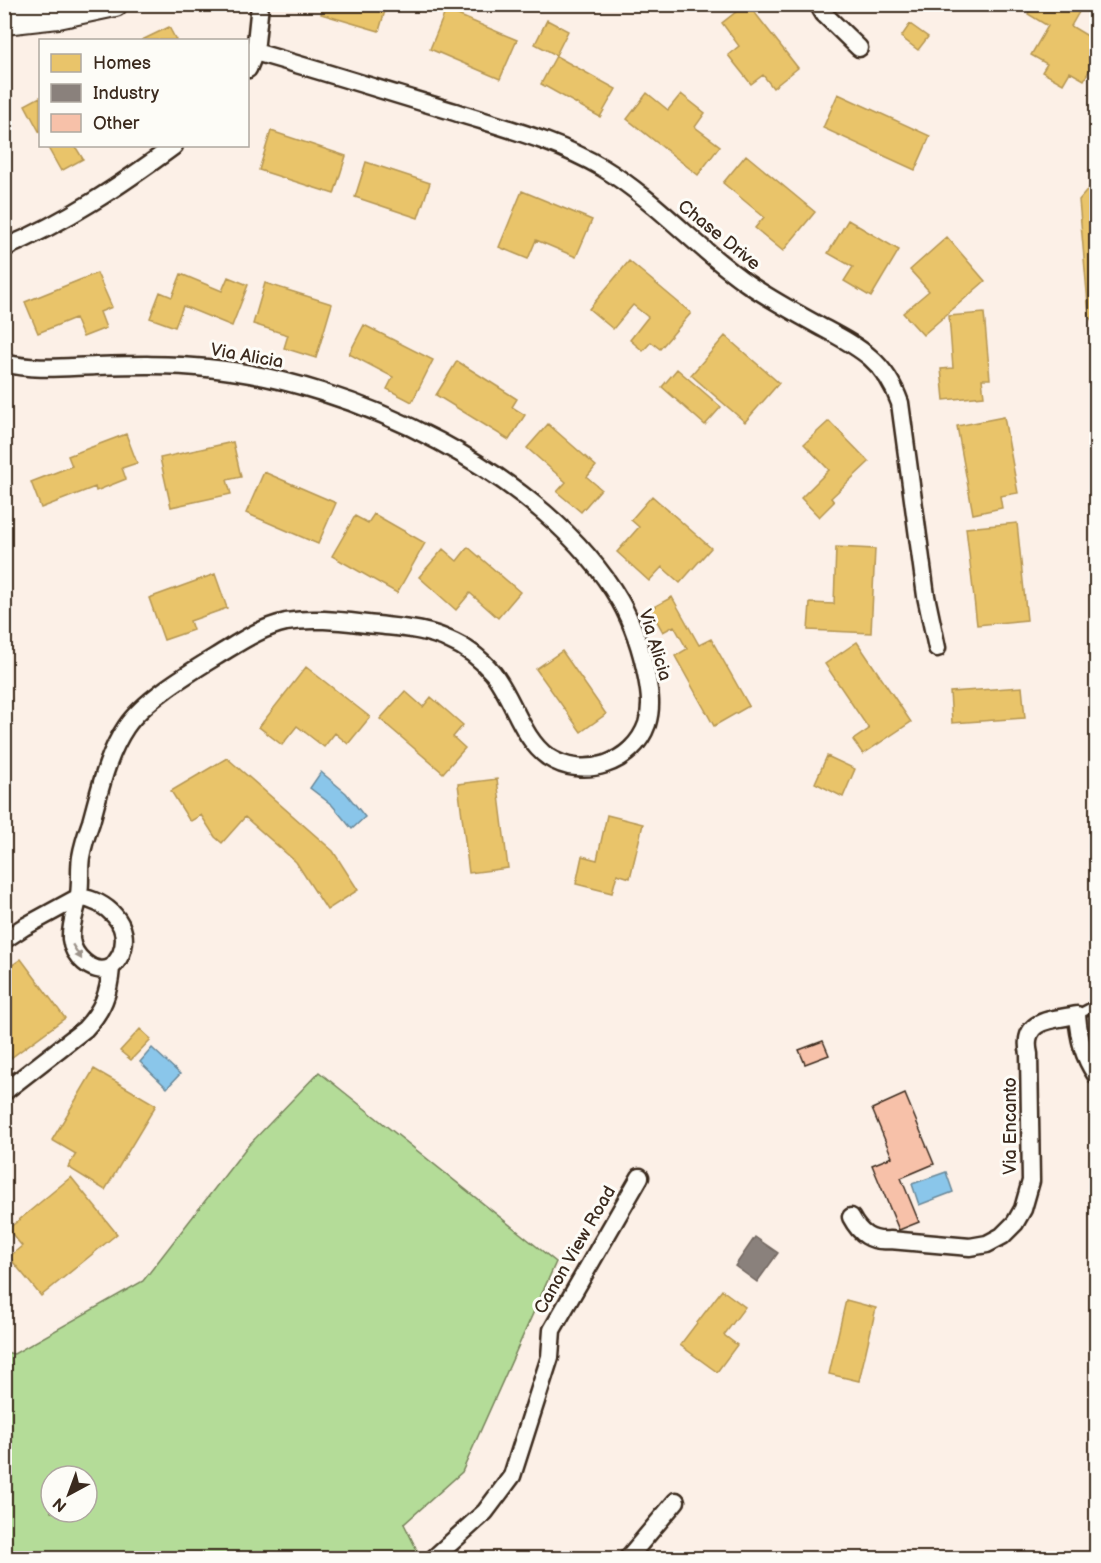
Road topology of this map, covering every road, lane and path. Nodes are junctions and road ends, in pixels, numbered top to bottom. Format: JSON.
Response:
{"nodes":[{"id":1,"x":115,"y":4,"type":"edge"},
{"id":2,"x":260,"y":4,"type":"edge"},
{"id":3,"x":818,"y":4,"type":"edge"},
{"id":4,"x":4,"y":22,"type":"edge"},
{"id":5,"x":859,"y":48,"type":"dead end"},
{"id":6,"x":255,"y":52,"type":"junction"},
{"id":7,"x":249,"y":67,"type":"edge"},
{"id":8,"x":173,"y":147,"type":"edge"},
{"id":9,"x":4,"y":248,"type":"edge"},
{"id":10,"x":4,"y":363,"type":"edge"},
{"id":11,"x":937,"y":648,"type":"dead end"},
{"id":12,"x":79,"y":897,"type":"junction"},
{"id":13,"x":4,"y":940,"type":"edge"},
{"id":14,"x":111,"y":968,"type":"junction"},
{"id":15,"x":1096,"y":1005,"type":"edge"},
{"id":16,"x":1077,"y":1015,"type":"junction"},
{"id":17,"x":1096,"y":1075,"type":"edge"},
{"id":18,"x":4,"y":1092,"type":"edge"},
{"id":19,"x":640,"y":1177,"type":"dead end"},
{"id":20,"x":851,"y":1217,"type":"dead end"},
{"id":21,"x":676,"y":1501,"type":"dead end"},
{"id":22,"x":434,"y":1558,"type":"edge"},
{"id":23,"x":628,"y":1558,"type":"edge"}],
"edges":[{"from":1,"to":4,"type":"street"},
{"from":2,"to":6,"type":"street"},
{"from":3,"to":5,"type":"street"},
{"from":6,"to":7,"type":"street"},
{"from":6,"to":11,"type":"street","name":"Chase Drive"},
{"from":8,"to":9,"type":"street"},
{"from":10,"to":12,"type":"street","name":"Via Alicia"},
{"from":12,"to":13,"type":"street"},
{"from":12,"to":14,"type":"street","name":"Via Alicia","one_way":true},
{"from":12,"to":14,"type":"street"},
{"from":14,"to":18,"type":"street"},
{"from":15,"to":16,"type":"lane"},
{"from":16,"to":17,"type":"street"},
{"from":16,"to":20,"type":"street","name":"Via Encanto"},
{"from":19,"to":22,"type":"street","name":"Canon View Road"},
{"from":21,"to":23,"type":"street"}]}
